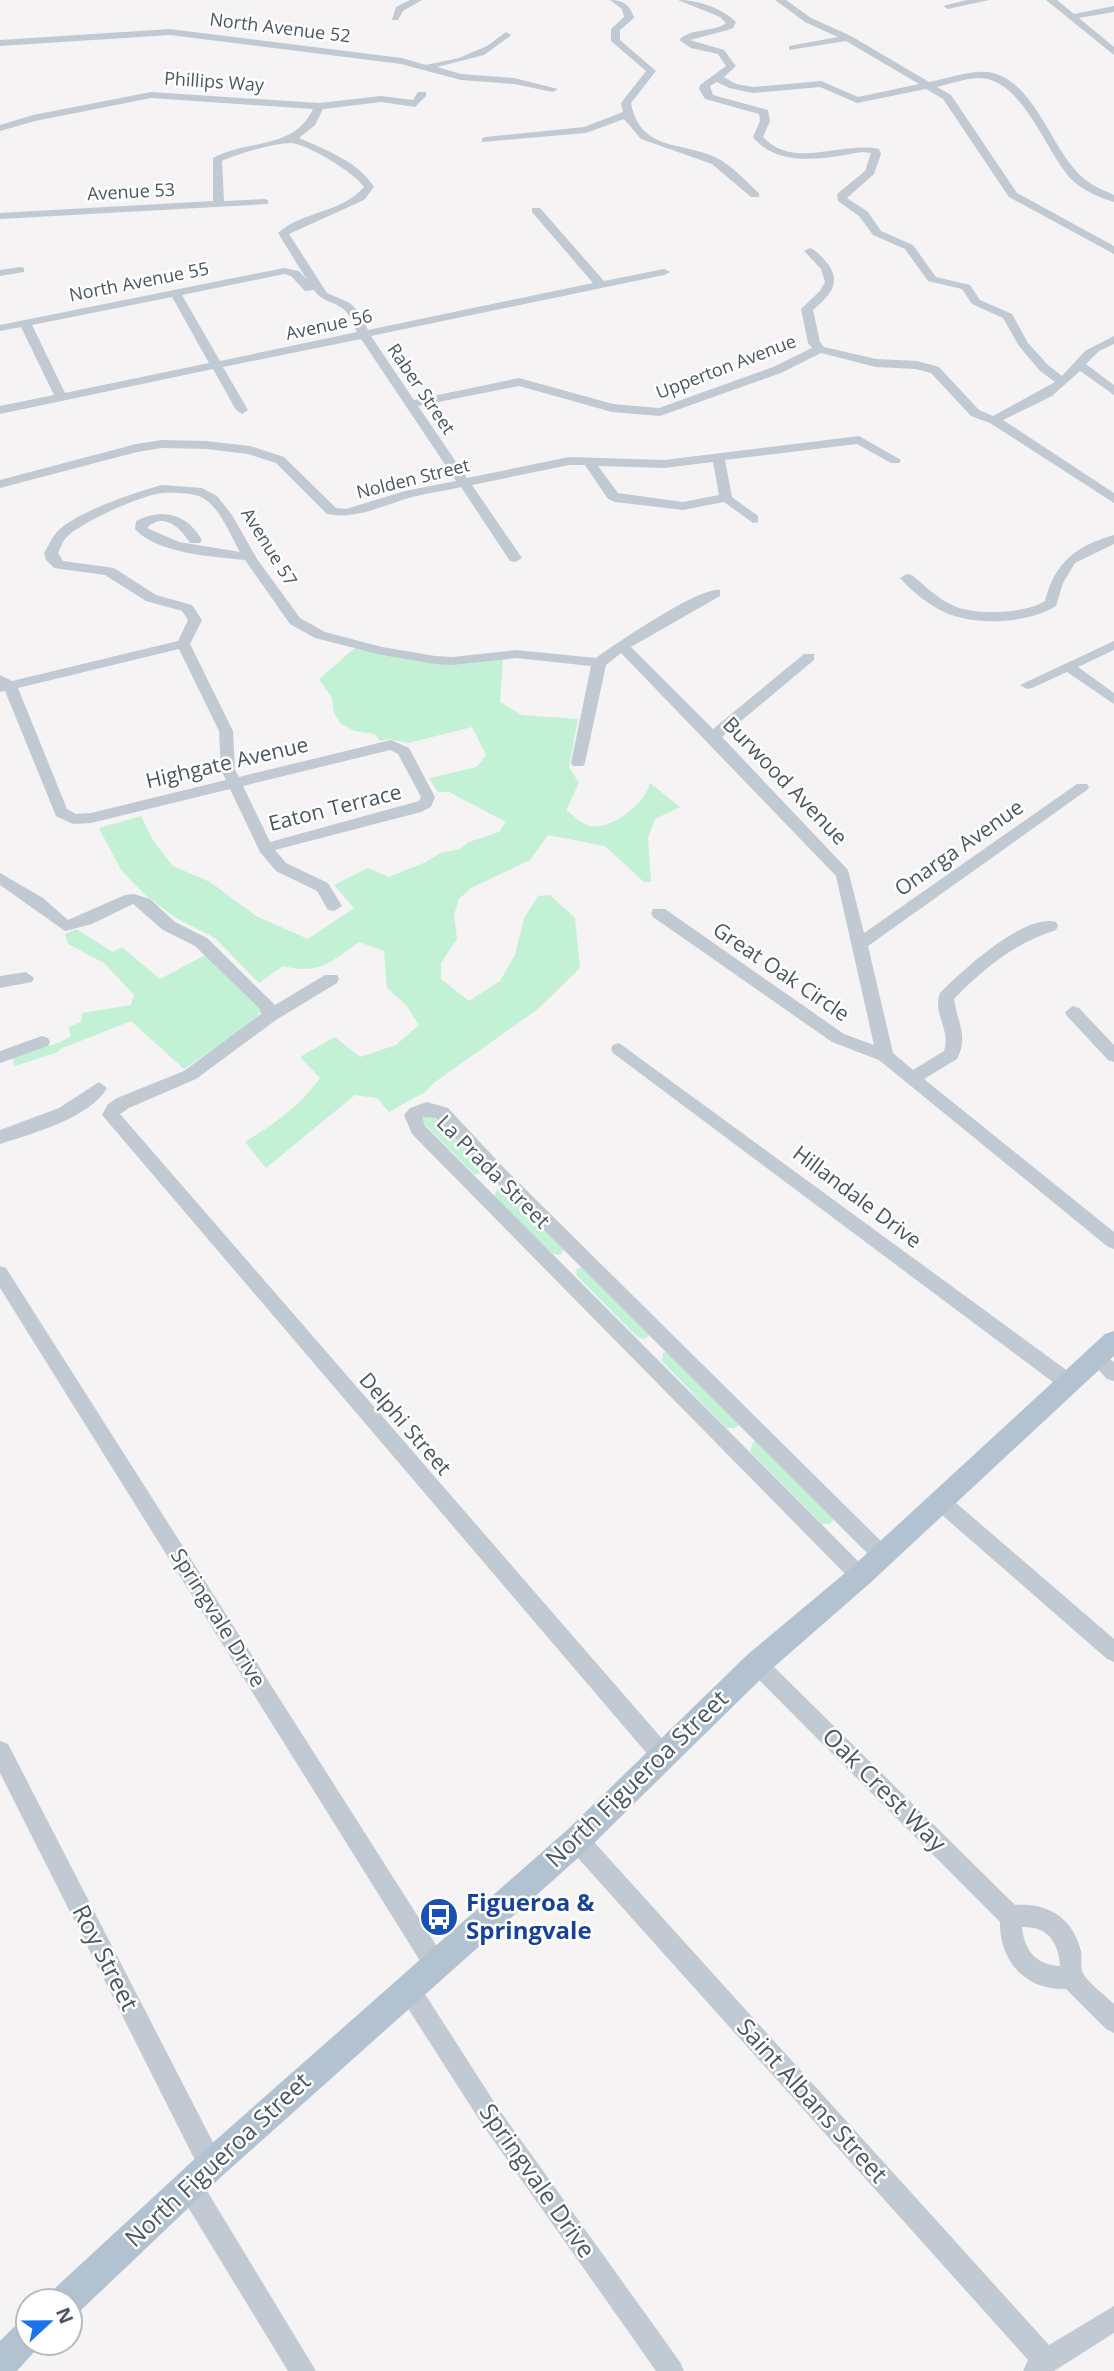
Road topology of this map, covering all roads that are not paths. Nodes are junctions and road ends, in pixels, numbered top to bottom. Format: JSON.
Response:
{"nodes":[{"id":1,"x":417,"y":0,"type":"edge"},
{"id":2,"x":615,"y":0,"type":"edge"},
{"id":3,"x":683,"y":0,"type":"edge"},
{"id":4,"x":780,"y":0,"type":"edge"},
{"id":5,"x":984,"y":0,"type":"edge"},
{"id":6,"x":1051,"y":0,"type":"edge"},
{"id":7,"x":948,"y":6,"type":"dead end"},
{"id":8,"x":1114,"y":9,"type":"edge"},
{"id":9,"x":1072,"y":17,"type":"junction"},
{"id":10,"x":395,"y":18,"type":"dead end"},
{"id":11,"x":506,"y":35,"type":"dead end"},
{"id":12,"x":848,"y":38,"type":"junction"},
{"id":13,"x":0,"y":43,"type":"edge"},
{"id":14,"x":792,"y":48,"type":"dead end"},
{"id":15,"x":1114,"y":52,"type":"edge"},
{"id":16,"x":424,"y":65,"type":"junction"},
{"id":17,"x":716,"y":77,"type":"junction"},
{"id":18,"x":928,"y":86,"type":"junction"},
{"id":19,"x":553,"y":89,"type":"dead end"},
{"id":20,"x":422,"y":94,"type":"dead end"},
{"id":21,"x":857,"y":100,"type":"junction"},
{"id":22,"x":318,"y":106,"type":"junction"},
{"id":23,"x":846,"y":109,"type":"dead end"},
{"id":24,"x":627,"y":114,"type":"junction"},
{"id":25,"x":0,"y":128,"type":"edge"},
{"id":26,"x":292,"y":139,"type":"junction"},
{"id":27,"x":486,"y":140,"type":"dead end"},
{"id":28,"x":755,"y":195,"type":"dead end"},
{"id":29,"x":1114,"y":199,"type":"edge"},
{"id":30,"x":264,"y":202,"type":"dead end"},
{"id":31,"x":219,"y":205,"type":"junction"},
{"id":32,"x":536,"y":210,"type":"dead end"},
{"id":33,"x":0,"y":216,"type":"edge"},
{"id":34,"x":1111,"y":247,"type":"edge"},
{"id":35,"x":810,"y":251,"type":"dead end"},
{"id":36,"x":20,"y":270,"type":"dead end"},
{"id":37,"x":664,"y":272,"type":"dead end"},
{"id":38,"x":0,"y":273,"type":"edge"},
{"id":39,"x":601,"y":285,"type":"junction"},
{"id":40,"x":175,"y":293,"type":"junction"},
{"id":41,"x":323,"y":295,"type":"junction"},
{"id":42,"x":25,"y":323,"type":"junction"},
{"id":43,"x":0,"y":328,"type":"edge"},
{"id":44,"x":364,"y":335,"type":"junction"},
{"id":45,"x":1114,"y":340,"type":"edge"},
{"id":46,"x":820,"y":349,"type":"junction"},
{"id":47,"x":1079,"y":365,"type":"junction"},
{"id":48,"x":216,"y":366,"type":"junction"},
{"id":49,"x":1063,"y":382,"type":"junction"},
{"id":50,"x":1114,"y":391,"type":"edge"},
{"id":51,"x":61,"y":397,"type":"junction"},
{"id":52,"x":410,"y":404,"type":"junction"},
{"id":53,"x":0,"y":410,"type":"edge"},
{"id":54,"x":242,"y":410,"type":"dead end"},
{"id":55,"x":994,"y":420,"type":"junction"},
{"id":56,"x":718,"y":457,"type":"junction"},
{"id":57,"x":895,"y":460,"type":"dead end"},
{"id":58,"x":589,"y":462,"type":"junction"},
{"id":59,"x":463,"y":482,"type":"junction"},
{"id":60,"x":0,"y":484,"type":"edge"},
{"id":61,"x":726,"y":498,"type":"junction"},
{"id":62,"x":1114,"y":499,"type":"edge"},
{"id":63,"x":753,"y":519,"type":"dead end"},
{"id":64,"x":1114,"y":539,"type":"edge"},
{"id":65,"x":195,"y":540,"type":"dead end"},
{"id":66,"x":250,"y":557,"type":"junction"},
{"id":67,"x":515,"y":558,"type":"dead end"},
{"id":68,"x":907,"y":578,"type":"dead end"},
{"id":69,"x":715,"y":593,"type":"dead end"},
{"id":70,"x":183,"y":644,"type":"junction"},
{"id":71,"x":621,"y":645,"type":"junction"},
{"id":72,"x":1114,"y":645,"type":"edge"},
{"id":73,"x":809,"y":657,"type":"dead end"},
{"id":74,"x":599,"y":663,"type":"junction"},
{"id":75,"x":1069,"y":667,"type":"junction"},
{"id":76,"x":3,"y":684,"type":"edge"},
{"id":77,"x":1027,"y":685,"type":"dead end"},
{"id":78,"x":1114,"y":700,"type":"edge"},
{"id":79,"x":713,"y":737,"type":"junction"},
{"id":80,"x":391,"y":745,"type":"joint"},
{"id":81,"x":579,"y":763,"type":"dead end"},
{"id":82,"x":234,"y":783,"type":"junction"},
{"id":83,"x":1082,"y":787,"type":"dead end"},
{"id":84,"x":265,"y":848,"type":"junction"},
{"id":85,"x":0,"y":878,"type":"edge"},
{"id":86,"x":334,"y":906,"type":"dead end"},
{"id":87,"x":659,"y":913,"type":"dead end"},
{"id":88,"x":1050,"y":926,"type":"dead end"},
{"id":89,"x":860,"y":944,"type":"junction"},
{"id":90,"x":26,"y":978,"type":"dead end"},
{"id":91,"x":331,"y":979,"type":"dead end"},
{"id":92,"x":0,"y":982,"type":"edge"},
{"id":93,"x":1073,"y":1012,"type":"dead end"},
{"id":94,"x":270,"y":1016,"type":"junction"},
{"id":95,"x":42,"y":1042,"type":"dead end"},
{"id":96,"x":619,"y":1049,"type":"dead end"},
{"id":97,"x":1114,"y":1055,"type":"edge"},
{"id":98,"x":885,"y":1056,"type":"junction"},
{"id":99,"x":0,"y":1057,"type":"edge"},
{"id":100,"x":912,"y":1078,"type":"junction"},
{"id":101,"x":99,"y":1087,"type":"dead end"},
{"id":102,"x":0,"y":1137,"type":"edge"},
{"id":103,"x":501,"y":1176,"type":"junction"},
{"id":104,"x":480,"y":1189,"type":"junction"},
{"id":105,"x":1114,"y":1242,"type":"edge"},
{"id":106,"x":582,"y":1256,"type":"junction"},
{"id":107,"x":559,"y":1270,"type":"junction"},
{"id":108,"x":0,"y":1273,"type":"edge"},
{"id":109,"x":665,"y":1339,"type":"junction"},
{"id":110,"x":643,"y":1355,"type":"junction"},
{"id":111,"x":1108,"y":1357,"type":"edge"},
{"id":112,"x":1069,"y":1383,"type":"junction"},
{"id":113,"x":754,"y":1427,"type":"junction"},
{"id":114,"x":729,"y":1445,"type":"junction"},
{"id":115,"x":941,"y":1502,"type":"junction"},
{"id":116,"x":883,"y":1556,"type":"junction"},
{"id":117,"x":860,"y":1576,"type":"junction"},
{"id":118,"x":1114,"y":1652,"type":"edge"},
{"id":119,"x":757,"y":1664,"type":"junction"},
{"id":120,"x":0,"y":1751,"type":"edge"},
{"id":121,"x":663,"y":1756,"type":"junction"},
{"id":122,"x":577,"y":1840,"type":"junction"},
{"id":123,"x":1011,"y":1917,"type":"junction"},
{"id":124,"x":435,"y":1964,"type":"junction"},
{"id":125,"x":1071,"y":1977,"type":"junction"},
{"id":126,"x":408,"y":1988,"type":"junction"},
{"id":127,"x":1114,"y":2021,"type":"edge"},
{"id":128,"x":200,"y":2175,"type":"junction"},
{"id":129,"x":81,"y":2287,"type":"edge"},
{"id":130,"x":1114,"y":2319,"type":"edge"},
{"id":131,"x":14,"y":2350,"type":"edge"},
{"id":132,"x":0,"y":2364,"type":"edge"},
{"id":133,"x":1041,"y":2366,"type":"edge"},
{"id":134,"x":303,"y":2371,"type":"edge"},
{"id":135,"x":671,"y":2371,"type":"edge"}],
"edges":[{"from":1,"to":10,"type":"street"},
{"from":2,"to":24,"type":"street"},
{"from":3,"to":17,"type":"street"},
{"from":4,"to":12,"type":"street"},
{"from":5,"to":7,"type":"street"},
{"from":6,"to":9,"type":"street"},
{"from":8,"to":9,"type":"street"},
{"from":9,"to":15,"type":"street"},
{"from":11,"to":16,"type":"street"},
{"from":12,"to":14,"type":"street"},
{"from":12,"to":18,"type":"street"},
{"from":13,"to":16,"type":"street","name":"North Avenue 52"},
{"from":16,"to":19,"type":"street","name":"North Avenue 52"},
{"from":17,"to":21,"type":"street"},
{"from":17,"to":49,"type":"street"},
{"from":18,"to":21,"type":"street"},
{"from":18,"to":29,"type":"street"},
{"from":18,"to":34,"type":"street"},
{"from":20,"to":22,"type":"street","name":"Phillips Way"},
{"from":21,"to":23,"type":"street"},
{"from":22,"to":25,"type":"street","name":"Phillips Way"},
{"from":22,"to":26,"type":"street"},
{"from":24,"to":27,"type":"street"},
{"from":24,"to":28,"type":"street"},
{"from":26,"to":31,"type":"street"},
{"from":26,"to":41,"type":"street","name":"Raber Street"},
{"from":30,"to":31,"type":"street","name":"Avenue 53"},
{"from":31,"to":33,"type":"street","name":"Avenue 53"},
{"from":32,"to":39,"type":"street"},
{"from":35,"to":46,"type":"street"},
{"from":36,"to":38,"type":"street"},
{"from":37,"to":39,"type":"street","name":"Avenue 56"},
{"from":39,"to":44,"type":"street","name":"Avenue 56"},
{"from":40,"to":41,"type":"street","name":"North Avenue 55"},
{"from":40,"to":42,"type":"street","name":"North Avenue 55"},
{"from":40,"to":48,"type":"street"},
{"from":41,"to":44,"type":"street","name":"Raber Street"},
{"from":42,"to":43,"type":"street","name":"North Avenue 55"},
{"from":42,"to":51,"type":"street"},
{"from":44,"to":48,"type":"street","name":"Avenue 56"},
{"from":44,"to":52,"type":"street","name":"Raber Street"},
{"from":45,"to":47,"type":"street"},
{"from":46,"to":52,"type":"street","name":"Upperton Avenue"},
{"from":46,"to":55,"type":"street","name":"Upperton Avenue"},
{"from":47,"to":49,"type":"street"},
{"from":47,"to":50,"type":"street"},
{"from":48,"to":51,"type":"street","name":"Avenue 56"},
{"from":48,"to":54,"type":"street"},
{"from":49,"to":55,"type":"street"},
{"from":51,"to":53,"type":"street","name":"Avenue 56"},
{"from":52,"to":59,"type":"street","name":"Raber Street"},
{"from":55,"to":62,"type":"street","name":"Upperton Avenue"},
{"from":56,"to":57,"type":"street","name":"Nolden Street"},
{"from":56,"to":58,"type":"street","name":"Nolden Street"},
{"from":56,"to":61,"type":"street"},
{"from":58,"to":59,"type":"street","name":"Nolden Street"},
{"from":58,"to":61,"type":"street"},
{"from":59,"to":60,"type":"street","name":"Nolden Street"},
{"from":59,"to":67,"type":"street","name":"Raber Street"},
{"from":61,"to":63,"type":"street"},
{"from":64,"to":68,"type":"street"},
{"from":65,"to":66,"type":"street"},
{"from":66,"to":70,"type":"street","name":"Avenue 57"},
{"from":66,"to":74,"type":"street","name":"Avenue 57"},
{"from":69,"to":71,"type":"street"},
{"from":70,"to":76,"type":"street"},
{"from":70,"to":82,"type":"street"},
{"from":71,"to":74,"type":"street"},
{"from":71,"to":79,"type":"street","name":"Burwood Avenue"},
{"from":72,"to":75,"type":"street"},
{"from":73,"to":79,"type":"street"},
{"from":74,"to":81,"type":"street"},
{"from":75,"to":77,"type":"street"},
{"from":75,"to":78,"type":"street"},
{"from":76,"to":82,"type":"street","name":"Highgate Avenue"},
{"from":79,"to":89,"type":"street","name":"Burwood Avenue"},
{"from":80,"to":82,"type":"street","name":"Highgate Avenue"},
{"from":80,"to":84,"type":"street","name":"Eaton Terrace"},
{"from":82,"to":84,"type":"street"},
{"from":83,"to":89,"type":"street","name":"Onarga Avenue"},
{"from":84,"to":86,"type":"street"},
{"from":85,"to":94,"type":"street"},
{"from":87,"to":98,"type":"street","name":"Great Oak Circle"},
{"from":88,"to":100,"type":"street"},
{"from":89,"to":98,"type":"street","name":"Burwood Avenue"},
{"from":90,"to":92,"type":"street"},
{"from":91,"to":94,"type":"street"},
{"from":93,"to":97,"type":"street"},
{"from":94,"to":121,"type":"street","name":"Delphi Street"},
{"from":95,"to":99,"type":"street"},
{"from":96,"to":112,"type":"street","name":"Hillandale Drive"},
{"from":98,"to":100,"type":"street"},
{"from":100,"to":105,"type":"street"},
{"from":101,"to":102,"type":"street"},
{"from":103,"to":104,"type":"street"},
{"from":103,"to":104,"type":"street","name":"La Prada Street"},
{"from":103,"to":106,"type":"street","name":"La Prada Street"},
{"from":104,"to":107,"type":"street","name":"La Prada Street"},
{"from":106,"to":107,"type":"street"},
{"from":106,"to":109,"type":"street","name":"La Prada Street"},
{"from":107,"to":110,"type":"street","name":"La Prada Street"},
{"from":108,"to":124,"type":"street","name":"Springvale Drive"},
{"from":109,"to":110,"type":"street"},
{"from":109,"to":113,"type":"street","name":"La Prada Street"},
{"from":110,"to":114,"type":"street","name":"La Prada Street"},
{"from":111,"to":112,"type":"main road","name":"North Figueroa Street"},
{"from":112,"to":115,"type":"main road","name":"North Figueroa Street"},
{"from":113,"to":114,"type":"street"},
{"from":113,"to":116,"type":"street","name":"La Prada Street"},
{"from":114,"to":117,"type":"street","name":"La Prada Street"},
{"from":115,"to":116,"type":"main road","name":"North Figueroa Street"},
{"from":115,"to":118,"type":"street"},
{"from":116,"to":117,"type":"main road","name":"North Figueroa Street"},
{"from":117,"to":119,"type":"main road","name":"North Figueroa Street"},
{"from":119,"to":121,"type":"main road","name":"North Figueroa Street"},
{"from":119,"to":123,"type":"street","name":"Oak Crest Way"},
{"from":120,"to":128,"type":"street","name":"Roy Street"},
{"from":121,"to":122,"type":"main road","name":"North Figueroa Street"},
{"from":122,"to":124,"type":"main road","name":"North Figueroa Street"},
{"from":122,"to":133,"type":"street","name":"Saint Albans Street"},
{"from":123,"to":125,"type":"street"},
{"from":123,"to":125,"type":"street"},
{"from":124,"to":126,"type":"main road","name":"North Figueroa Street"},
{"from":125,"to":127,"type":"street"},
{"from":126,"to":128,"type":"main road","name":"North Figueroa Street"},
{"from":126,"to":135,"type":"street","name":"Springvale Drive"},
{"from":128,"to":129,"type":"main road","name":"North Figueroa Street"},
{"from":128,"to":134,"type":"street","name":"Roy Street"},
{"from":130,"to":133,"type":"street"},
{"from":131,"to":132,"type":"main road"}]}
